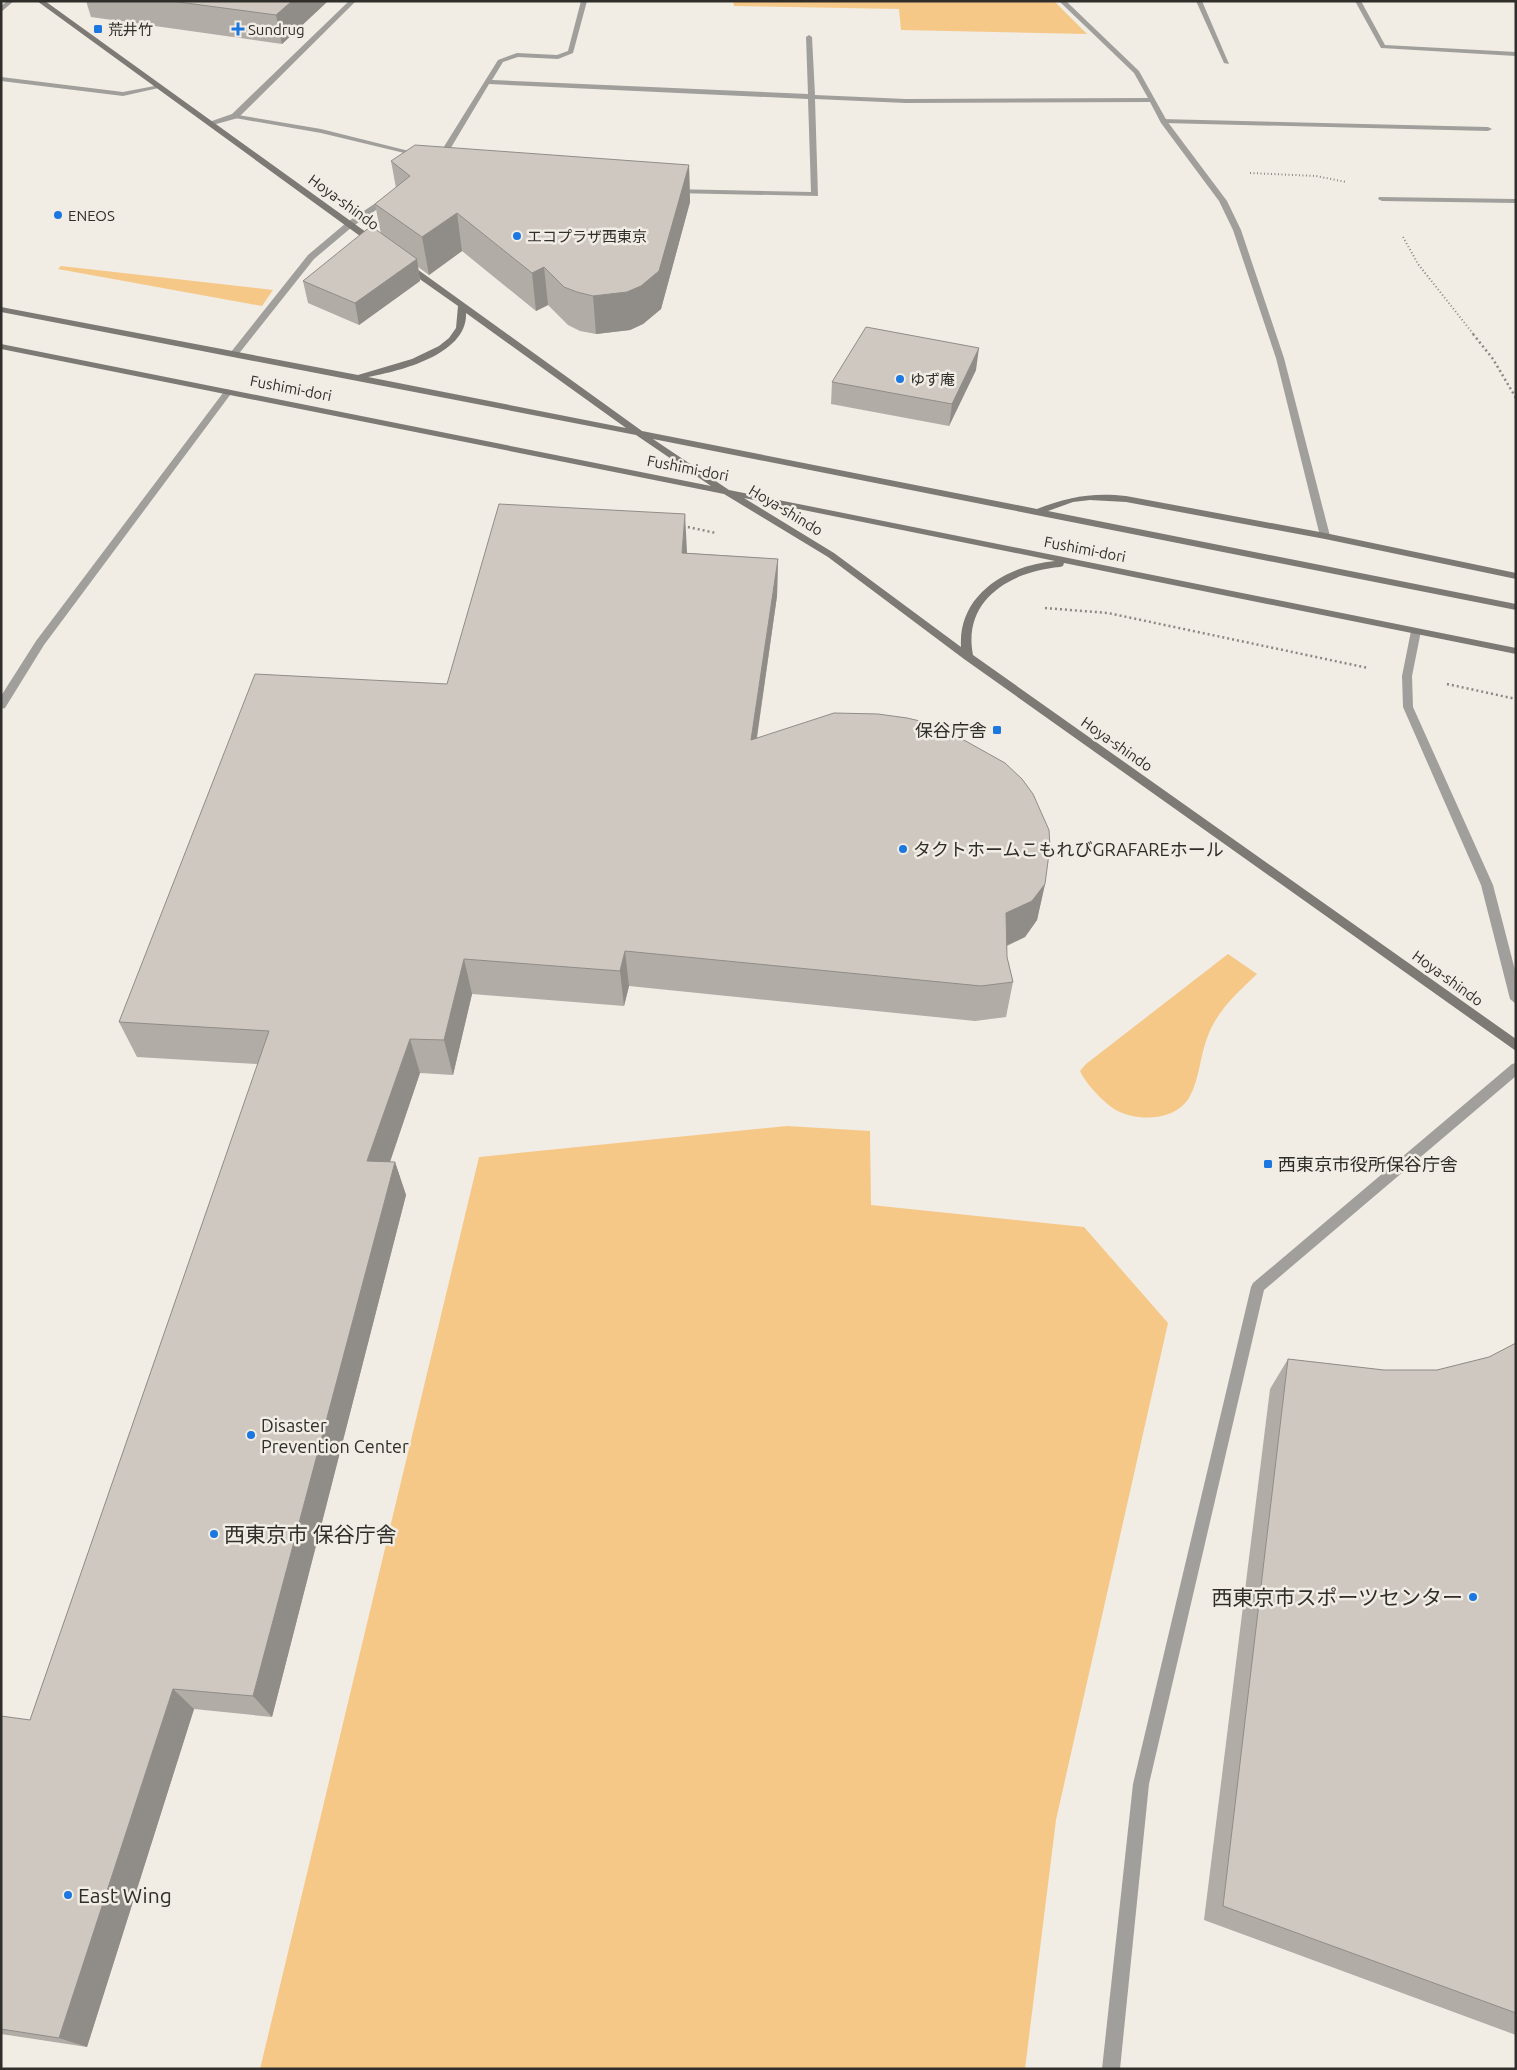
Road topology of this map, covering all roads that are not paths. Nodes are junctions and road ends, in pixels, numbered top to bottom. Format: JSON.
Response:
{"nodes":[{"id":1,"x":11,"y":1,"type":"edge"},
{"id":2,"x":40,"y":1,"type":"edge"},
{"id":3,"x":353,"y":1,"type":"edge"},
{"id":4,"x":584,"y":1,"type":"edge"},
{"id":5,"x":1062,"y":1,"type":"edge"},
{"id":6,"x":1199,"y":1,"type":"edge"},
{"id":7,"x":1358,"y":1,"type":"edge"},
{"id":8,"x":1,"y":10,"type":"edge"},
{"id":9,"x":809,"y":37,"type":"dead end"},
{"id":10,"x":1516,"y":54,"type":"edge"},
{"id":11,"x":1227,"y":63,"type":"dead end"},
{"id":12,"x":1,"y":80,"type":"edge"},
{"id":13,"x":488,"y":82,"type":"junction"},
{"id":14,"x":160,"y":87,"type":"junction"},
{"id":15,"x":812,"y":97,"type":"junction"},
{"id":16,"x":1153,"y":100,"type":"junction"},
{"id":17,"x":235,"y":116,"type":"junction"},
{"id":18,"x":1164,"y":121,"type":"junction"},
{"id":19,"x":212,"y":124,"type":"junction"},
{"id":20,"x":1488,"y":129,"type":"dead end"},
{"id":21,"x":440,"y":160,"type":"junction"},
{"id":22,"x":435,"y":167,"type":"edge"},
{"id":23,"x":660,"y":190,"type":"edge"},
{"id":24,"x":394,"y":195,"type":"edge"},
{"id":25,"x":1382,"y":198,"type":"road end"},
{"id":26,"x":1516,"y":202,"type":"edge"},
{"id":27,"x":349,"y":225,"type":"junction"},
{"id":28,"x":382,"y":248,"type":"edge"},
{"id":29,"x":398,"y":259,"type":"edge"},
{"id":30,"x":462,"y":305,"type":"junction"},
{"id":31,"x":1,"y":309,"type":"edge"},
{"id":32,"x":1,"y":346,"type":"edge"},
{"id":33,"x":234,"y":354,"type":"junction"},
{"id":34,"x":352,"y":376,"type":"junction"},
{"id":35,"x":230,"y":391,"type":"junction"},
{"id":36,"x":642,"y":435,"type":"junction"},
{"id":37,"x":723,"y":490,"type":"junction"},
{"id":38,"x":1037,"y":512,"type":"junction"},
{"id":39,"x":1325,"y":536,"type":"junction"},
{"id":40,"x":1078,"y":562,"type":"junction"},
{"id":41,"x":1516,"y":576,"type":"edge"},
{"id":42,"x":1516,"y":607,"type":"edge"},
{"id":43,"x":1416,"y":631,"type":"junction"},
{"id":44,"x":1516,"y":651,"type":"edge"},
{"id":45,"x":968,"y":657,"type":"junction"},
{"id":46,"x":1,"y":705,"type":"edge"},
{"id":47,"x":1516,"y":999,"type":"edge"},
{"id":48,"x":1516,"y":1046,"type":"edge"},
{"id":49,"x":1516,"y":1068,"type":"edge"},
{"id":50,"x":1111,"y":2069,"type":"edge"}],
"edges":[{"from":1,"to":8,"type":"street"},
{"from":2,"to":14,"type":"main road","name":"Hoya-shindo"},
{"from":3,"to":17,"type":"street"},
{"from":4,"to":13,"type":"street"},
{"from":5,"to":16,"type":"street"},
{"from":6,"to":11,"type":"street"},
{"from":7,"to":10,"type":"street"},
{"from":9,"to":15,"type":"street"},
{"from":12,"to":14,"type":"street"},
{"from":13,"to":15,"type":"street"},
{"from":13,"to":21,"type":"street"},
{"from":14,"to":19,"type":"main road","name":"Hoya-shindo"},
{"from":15,"to":16,"type":"street"},
{"from":15,"to":23,"type":"street"},
{"from":16,"to":18,"type":"street"},
{"from":17,"to":19,"type":"street"},
{"from":17,"to":21,"type":"street"},
{"from":18,"to":20,"type":"street"},
{"from":18,"to":39,"type":"street"},
{"from":19,"to":27,"type":"main road","name":"Hoya-shindo"},
{"from":21,"to":22,"type":"street"},
{"from":24,"to":27,"type":"street"},
{"from":25,"to":26,"type":"street"},
{"from":27,"to":28,"type":"main road","name":"Hoya-shindo"},
{"from":27,"to":33,"type":"street"},
{"from":29,"to":30,"type":"main road","name":"Hoya-shindo"},
{"from":30,"to":34,"type":"main road"},
{"from":30,"to":36,"type":"main road","name":"Hoya-shindo"},
{"from":31,"to":33,"type":"main road","name":"Fushimi-dori"},
{"from":32,"to":35,"type":"main road","name":"Fushimi-dori"},
{"from":33,"to":34,"type":"main road","name":"Fushimi-dori"},
{"from":34,"to":36,"type":"main road","name":"Fushimi-dori"},
{"from":35,"to":37,"type":"main road","name":"Fushimi-dori"},
{"from":35,"to":46,"type":"street"},
{"from":36,"to":37,"type":"main road","name":"Hoya-shindo"},
{"from":36,"to":38,"type":"main road","name":"Fushimi-dori"},
{"from":37,"to":40,"type":"main road","name":"Fushimi-dori"},
{"from":37,"to":45,"type":"main road","name":"Hoya-shindo"},
{"from":38,"to":39,"type":"main road"},
{"from":38,"to":42,"type":"main road","name":"Fushimi-dori"},
{"from":39,"to":41,"type":"main road"},
{"from":40,"to":43,"type":"main road","name":"Fushimi-dori"},
{"from":40,"to":45,"type":"main road"},
{"from":43,"to":44,"type":"main road","name":"Fushimi-dori"},
{"from":43,"to":47,"type":"street"},
{"from":45,"to":48,"type":"main road","name":"Hoya-shindo"},
{"from":49,"to":50,"type":"street"}]}
